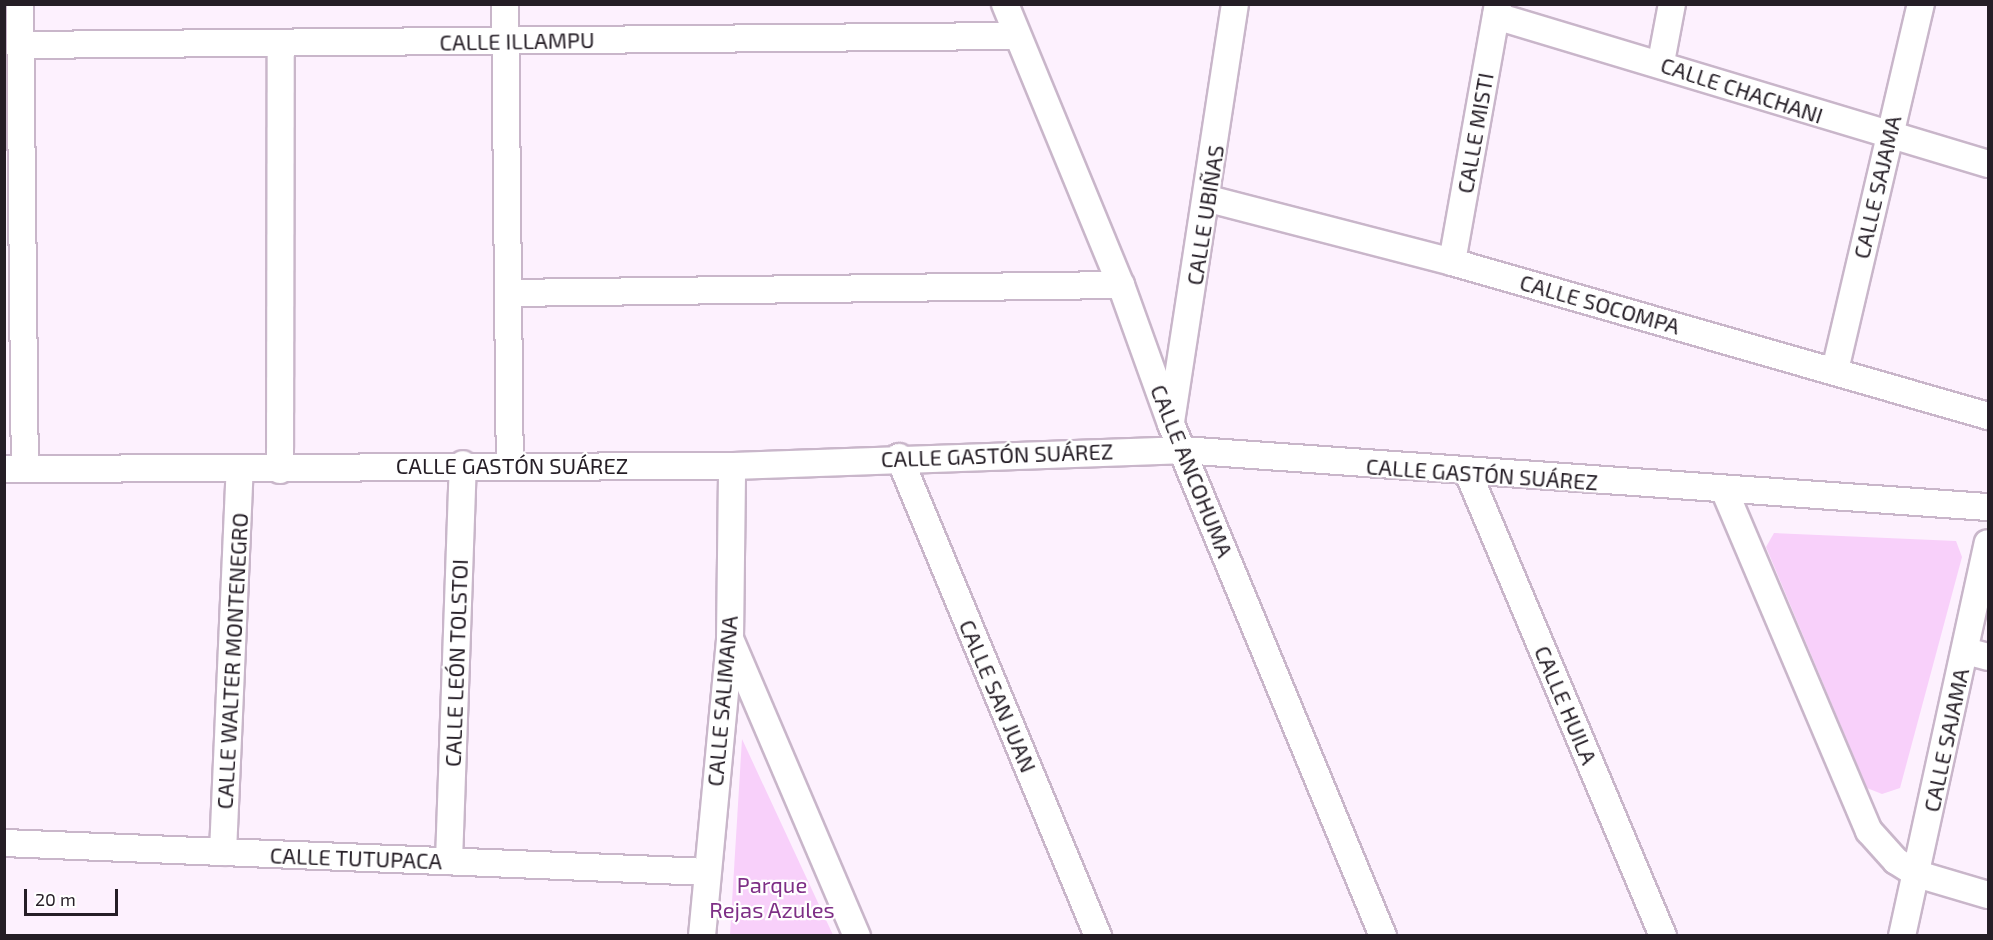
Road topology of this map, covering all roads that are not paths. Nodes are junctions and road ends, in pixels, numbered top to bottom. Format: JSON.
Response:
{"nodes":[{"id":1,"x":505,"y":4,"type":"edge"},
{"id":2,"x":1005,"y":4,"type":"edge"},
{"id":3,"x":1234,"y":4,"type":"edge"},
{"id":4,"x":1672,"y":4,"type":"edge"},
{"id":5,"x":1921,"y":4,"type":"edge"},
{"id":6,"x":15,"y":10,"type":"edge"},
{"id":7,"x":1497,"y":10,"type":"edge"},
{"id":8,"x":1014,"y":36,"type":"junction"},
{"id":9,"x":505,"y":41,"type":"junction"},
{"id":10,"x":280,"y":43,"type":"junction"},
{"id":11,"x":20,"y":45,"type":"junction"},
{"id":12,"x":1661,"y":62,"type":"junction"},
{"id":13,"x":1887,"y":138,"type":"junction"},
{"id":14,"x":1989,"y":164,"type":"edge"},
{"id":15,"x":1209,"y":200,"type":"junction"},
{"id":16,"x":13,"y":234,"type":"edge"},
{"id":17,"x":1452,"y":262,"type":"junction"},
{"id":18,"x":1121,"y":285,"type":"junction"},
{"id":19,"x":508,"y":293,"type":"junction"},
{"id":20,"x":1835,"y":370,"type":"junction"},
{"id":21,"x":1989,"y":416,"type":"edge"},
{"id":22,"x":1171,"y":424,"type":"junction"},
{"id":23,"x":1182,"y":450,"type":"junction"},
{"id":24,"x":899,"y":457,"type":"junction"},
{"id":25,"x":463,"y":464,"type":"junction"},
{"id":26,"x":510,"y":464,"type":"junction"},
{"id":27,"x":732,"y":466,"type":"junction"},
{"id":28,"x":15,"y":469,"type":"edge"},
{"id":29,"x":240,"y":470,"type":"junction"},
{"id":30,"x":280,"y":470,"type":"junction"},
{"id":31,"x":1469,"y":475,"type":"junction"},
{"id":32,"x":1725,"y":492,"type":"junction"},
{"id":33,"x":1989,"y":507,"type":"edge"},
{"id":34,"x":1989,"y":543,"type":"edge"},
{"id":35,"x":730,"y":639,"type":"junction"},
{"id":36,"x":1977,"y":654,"type":"edge"},
{"id":37,"x":4,"y":843,"type":"edge"},
{"id":38,"x":223,"y":852,"type":"junction"},
{"id":39,"x":449,"y":861,"type":"junction"},
{"id":40,"x":706,"y":872,"type":"junction"},
{"id":41,"x":1917,"y":874,"type":"junction"},
{"id":42,"x":1989,"y":895,"type":"edge"},
{"id":43,"x":702,"y":936,"type":"edge"},
{"id":44,"x":857,"y":936,"type":"edge"},
{"id":45,"x":1098,"y":936,"type":"edge"},
{"id":46,"x":1383,"y":936,"type":"edge"},
{"id":47,"x":1663,"y":936,"type":"edge"},
{"id":48,"x":1902,"y":936,"type":"edge"}],
"edges":[{"from":1,"to":9,"type":"street"},
{"from":2,"to":8,"type":"street","name":"CALLE ANCOHUMA"},
{"from":3,"to":15,"type":"street","name":"CALLE UBIÑAS"},
{"from":4,"to":12,"type":"street"},
{"from":5,"to":13,"type":"street","name":"CALLE SAJAMA"},
{"from":6,"to":11,"type":"street"},
{"from":7,"to":12,"type":"street","name":"CALLE CHACHANI"},
{"from":7,"to":17,"type":"street","name":"CALLE MISTI"},
{"from":8,"to":9,"type":"street","name":"CALLE ILLAMPU"},
{"from":8,"to":18,"type":"street","name":"CALLE ANCOHUMA"},
{"from":9,"to":10,"type":"street","name":"CALLE ILLAMPU"},
{"from":9,"to":19,"type":"street"},
{"from":10,"to":11,"type":"street","name":"CALLE ILLAMPU"},
{"from":10,"to":30,"type":"street"},
{"from":11,"to":16,"type":"street"},
{"from":12,"to":13,"type":"street","name":"CALLE CHACHANI"},
{"from":13,"to":14,"type":"street","name":"CALLE CHACHANI"},
{"from":13,"to":20,"type":"street","name":"CALLE SAJAMA"},
{"from":15,"to":17,"type":"street","name":"CALLE SOCOMPA"},
{"from":15,"to":22,"type":"street","name":"CALLE UBIÑAS"},
{"from":16,"to":28,"type":"street"},
{"from":17,"to":20,"type":"street","name":"CALLE SOCOMPA"},
{"from":18,"to":19,"type":"street"},
{"from":18,"to":22,"type":"street","name":"CALLE ANCOHUMA"},
{"from":19,"to":26,"type":"street"},
{"from":20,"to":21,"type":"street","name":"CALLE SOCOMPA"},
{"from":22,"to":23,"type":"street","name":"CALLE ANCOHUMA"},
{"from":23,"to":24,"type":"street","name":"CALLE GASTÓN SUÁREZ"},
{"from":23,"to":31,"type":"street","name":"CALLE GASTÓN SUÁREZ"},
{"from":23,"to":46,"type":"street","name":"CALLE ANCOHUMA"},
{"from":24,"to":27,"type":"street","name":"CALLE GASTÓN SUÁREZ"},
{"from":24,"to":45,"type":"street","name":"CALLE SAN JUAN"},
{"from":25,"to":26,"type":"street","name":"CALLE GASTÓN SUÁREZ"},
{"from":25,"to":30,"type":"street","name":"CALLE GASTÓN SUÁREZ"},
{"from":25,"to":39,"type":"street","name":"CALLE LEÓN TOLSTOI"},
{"from":26,"to":27,"type":"street","name":"CALLE GASTÓN SUÁREZ"},
{"from":27,"to":35,"type":"street","name":"CALLE SALIMANA"},
{"from":28,"to":29,"type":"street","name":"CALLE GASTÓN SUÁREZ"},
{"from":29,"to":30,"type":"street","name":"CALLE GASTÓN SUÁREZ"},
{"from":29,"to":38,"type":"street","name":"CALLE WALTER MONTENEGRO"},
{"from":31,"to":32,"type":"street","name":"CALLE GASTÓN SUÁREZ"},
{"from":31,"to":47,"type":"street","name":"CALLE HUILA"},
{"from":32,"to":33,"type":"street","name":"CALLE GASTÓN SUÁREZ"},
{"from":32,"to":41,"type":"street"},
{"from":34,"to":36,"type":"street","name":"CALLE SAJAMA"},
{"from":35,"to":40,"type":"street","name":"CALLE SALIMANA"},
{"from":35,"to":44,"type":"street"},
{"from":36,"to":41,"type":"street","name":"CALLE SAJAMA"},
{"from":37,"to":38,"type":"street","name":"CALLE TUTUPACA"},
{"from":38,"to":39,"type":"street","name":"CALLE TUTUPACA"},
{"from":39,"to":40,"type":"street","name":"CALLE TUTUPACA"},
{"from":40,"to":43,"type":"street","name":"CALLE SALIMANA"},
{"from":41,"to":42,"type":"street"},
{"from":41,"to":48,"type":"street","name":"CALLE SAJAMA"}]}
